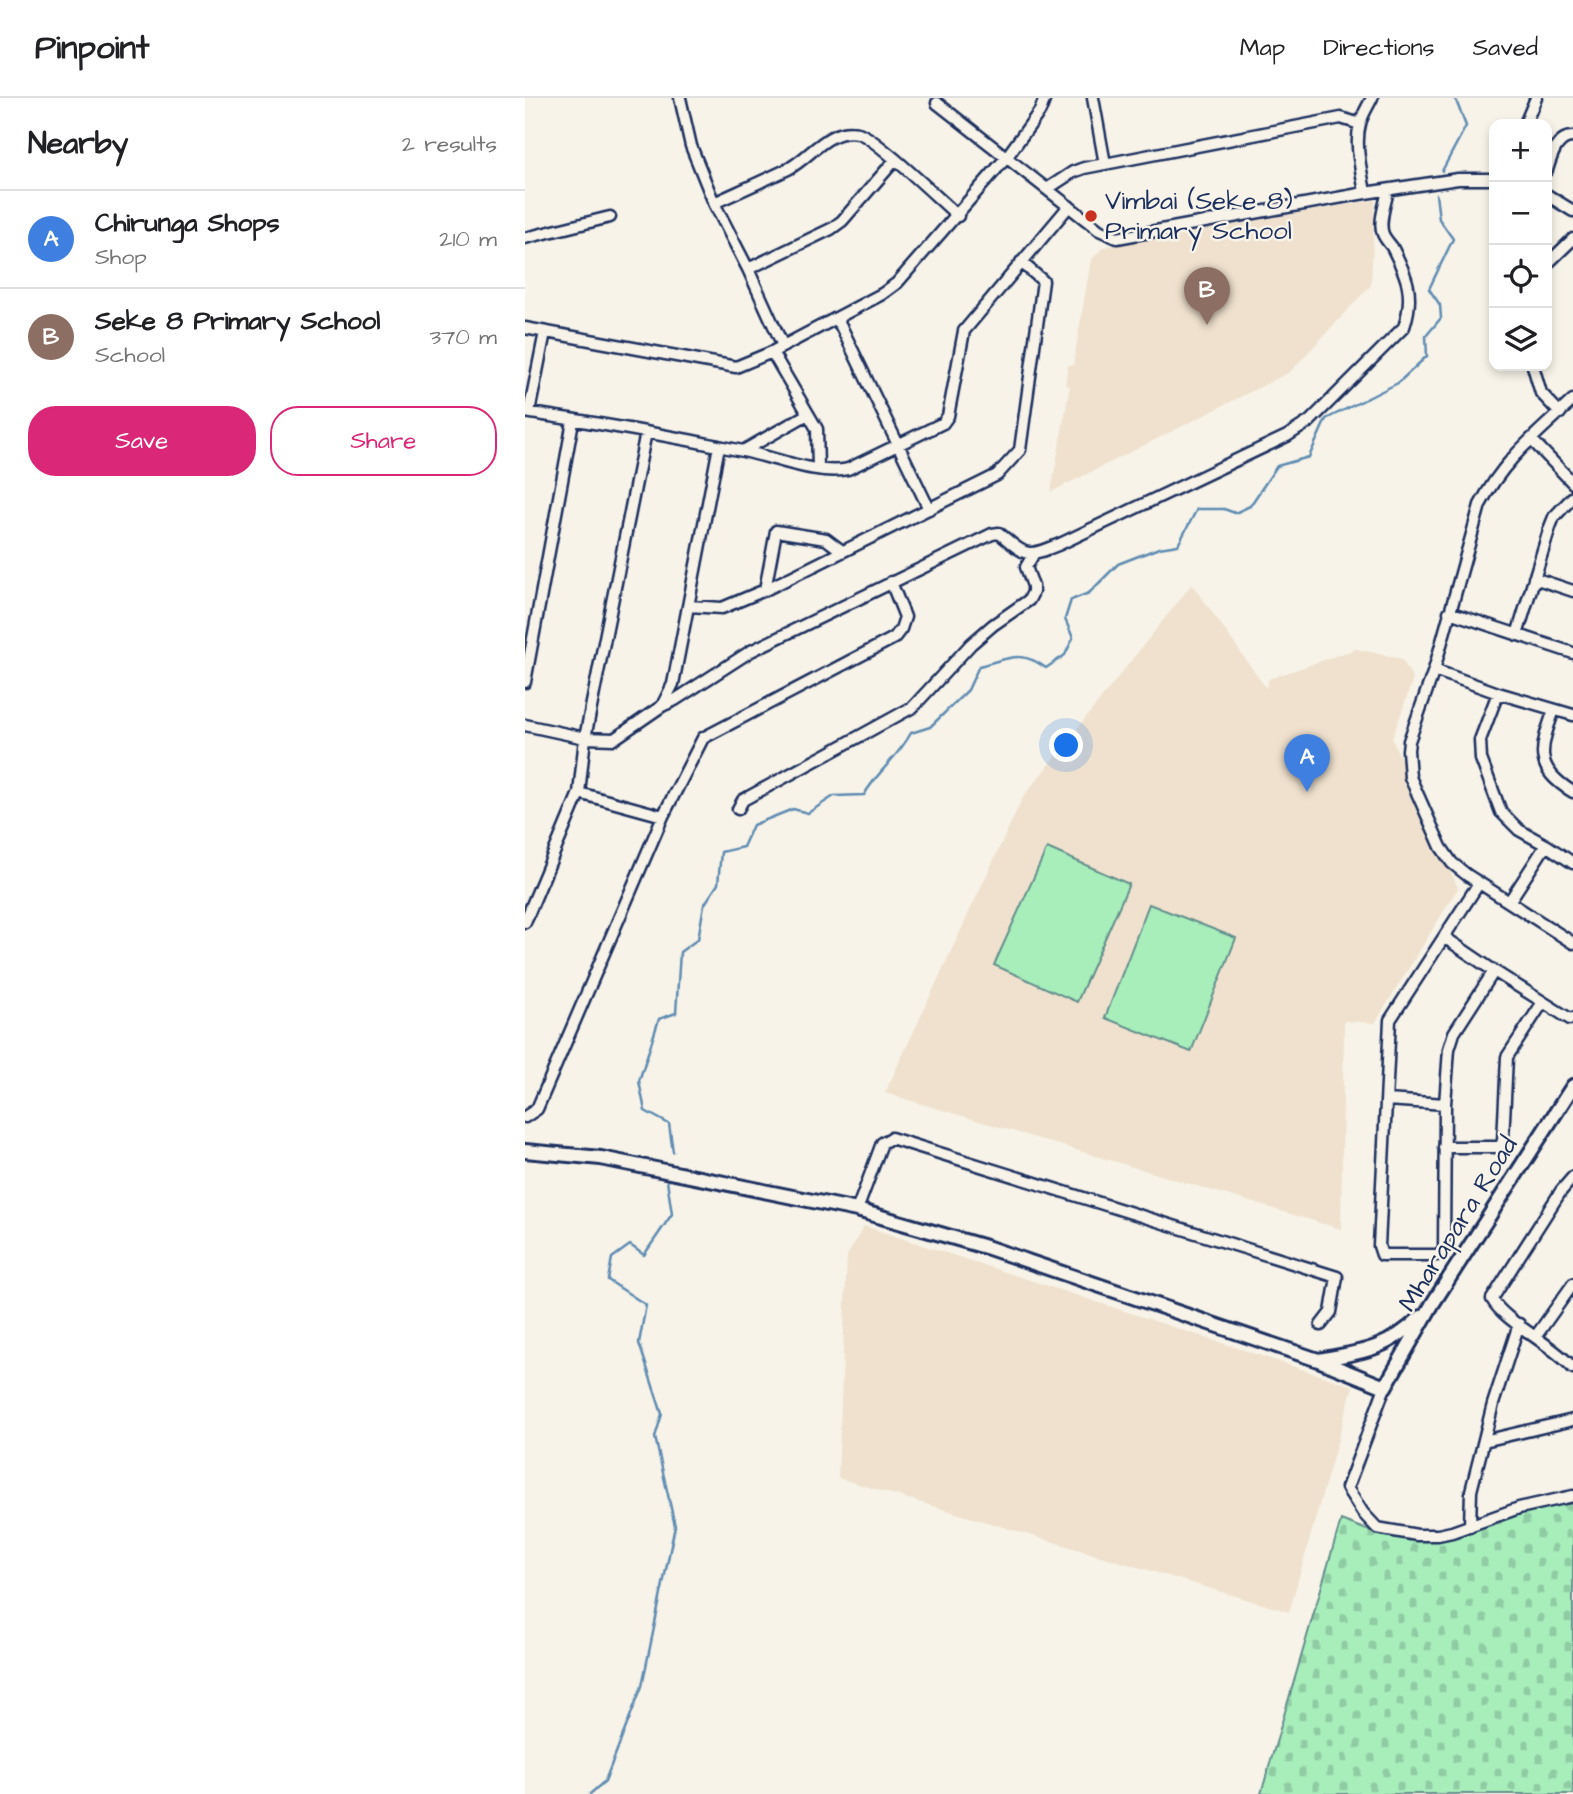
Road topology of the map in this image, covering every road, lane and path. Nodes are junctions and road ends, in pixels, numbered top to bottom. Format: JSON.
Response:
{"nodes":[{"id":1,"x":680,"y":98,"type":"edge"},
{"id":2,"x":1045,"y":98,"type":"edge"},
{"id":3,"x":1093,"y":98,"type":"edge"},
{"id":4,"x":1372,"y":98,"type":"edge"},
{"id":5,"x":1536,"y":98,"type":"edge"},
{"id":6,"x":937,"y":103,"type":"dead end"},
{"id":7,"x":1527,"y":119,"type":"edge"},
{"id":8,"x":1360,"y":124,"type":"junction"},
{"id":9,"x":1573,"y":137,"type":"edge"},
{"id":10,"x":1006,"y":158,"type":"junction"},
{"id":11,"x":895,"y":159,"type":"junction"},
{"id":12,"x":1552,"y":159,"type":"edge"},
{"id":13,"x":1105,"y":164,"type":"junction"},
{"id":14,"x":1489,"y":179,"type":"edge"},
{"id":15,"x":1047,"y":189,"type":"junction"},
{"id":16,"x":1388,"y":190,"type":"junction"},
{"id":17,"x":1365,"y":193,"type":"junction"},
{"id":18,"x":1552,"y":198,"type":"edge"},
{"id":19,"x":714,"y":204,"type":"junction"},
{"id":20,"x":1069,"y":206,"type":"junction"},
{"id":21,"x":1573,"y":211,"type":"edge"},
{"id":22,"x":958,"y":216,"type":"junction"},
{"id":23,"x":610,"y":217,"type":"dead end"},
{"id":24,"x":525,"y":238,"type":"edge"},
{"id":25,"x":1573,"y":239,"type":"edge"},
{"id":26,"x":1552,"y":259,"type":"edge"},
{"id":27,"x":1021,"y":262,"type":"junction"},
{"id":28,"x":748,"y":269,"type":"junction"},
{"id":29,"x":837,"y":318,"type":"junction"},
{"id":30,"x":525,"y":328,"type":"edge"},
{"id":31,"x":545,"y":332,"type":"junction"},
{"id":32,"x":783,"y":346,"type":"junction"},
{"id":33,"x":772,"y":352,"type":"junction"},
{"id":34,"x":1534,"y":371,"type":"edge"},
{"id":35,"x":1573,"y":400,"type":"edge"},
{"id":36,"x":527,"y":412,"type":"edge"},
{"id":37,"x":1560,"y":412,"type":"junction"},
{"id":38,"x":808,"y":414,"type":"junction"},
{"id":39,"x":573,"y":421,"type":"junction"},
{"id":40,"x":646,"y":432,"type":"junction"},
{"id":41,"x":1531,"y":439,"type":"junction"},
{"id":42,"x":899,"y":443,"type":"junction"},
{"id":43,"x":719,"y":446,"type":"junction"},
{"id":44,"x":743,"y":451,"type":"junction"},
{"id":45,"x":818,"y":468,"type":"junction"},
{"id":46,"x":1573,"y":483,"type":"edge"},
{"id":47,"x":1573,"y":497,"type":"edge"},
{"id":48,"x":929,"y":509,"type":"junction"},
{"id":49,"x":842,"y":551,"type":"junction"},
{"id":50,"x":1033,"y":555,"type":"junction"},
{"id":51,"x":1534,"y":578,"type":"junction"},
{"id":52,"x":891,"y":582,"type":"junction"},
{"id":53,"x":765,"y":590,"type":"junction"},
{"id":54,"x":1573,"y":591,"type":"edge"},
{"id":55,"x":688,"y":606,"type":"junction"},
{"id":56,"x":1449,"y":612,"type":"junction"},
{"id":57,"x":1517,"y":635,"type":"junction"},
{"id":58,"x":1573,"y":653,"type":"edge"},
{"id":59,"x":1434,"y":670,"type":"junction"},
{"id":60,"x":525,"y":682,"type":"edge"},
{"id":61,"x":1497,"y":693,"type":"junction"},
{"id":62,"x":662,"y":706,"type":"junction"},
{"id":63,"x":1554,"y":710,"type":"junction"},
{"id":64,"x":1573,"y":715,"type":"edge"},
{"id":65,"x":525,"y":725,"type":"edge"},
{"id":66,"x":586,"y":738,"type":"junction"},
{"id":67,"x":1573,"y":792,"type":"edge"},
{"id":68,"x":579,"y":793,"type":"junction"},
{"id":69,"x":739,"y":810,"type":"dead end"},
{"id":70,"x":663,"y":816,"type":"junction"},
{"id":71,"x":1546,"y":845,"type":"junction"},
{"id":72,"x":1573,"y":863,"type":"edge"},
{"id":73,"x":1479,"y":883,"type":"junction"},
{"id":74,"x":1509,"y":902,"type":"junction"},
{"id":75,"x":525,"y":922,"type":"edge"},
{"id":76,"x":1444,"y":937,"type":"junction"},
{"id":77,"x":1573,"y":943,"type":"edge"},
{"id":78,"x":1494,"y":971,"type":"junction"},
{"id":79,"x":1543,"y":1002,"type":"junction"},
{"id":80,"x":1573,"y":1018,"type":"edge"},
{"id":81,"x":1573,"y":1086,"type":"edge"},
{"id":82,"x":1387,"y":1100,"type":"junction"},
{"id":83,"x":1445,"y":1104,"type":"junction"},
{"id":84,"x":525,"y":1117,"type":"edge"},
{"id":85,"x":1444,"y":1147,"type":"junction"},
{"id":86,"x":525,"y":1151,"type":"edge"},
{"id":87,"x":1573,"y":1177,"type":"edge"},
{"id":88,"x":857,"y":1210,"type":"junction"},
{"id":89,"x":1573,"y":1284,"type":"edge"},
{"id":90,"x":1433,"y":1303,"type":"junction"},
{"id":91,"x":1519,"y":1324,"type":"junction"},
{"id":92,"x":1321,"y":1325,"type":"dead end"},
{"id":93,"x":1536,"y":1336,"type":"junction"},
{"id":94,"x":1318,"y":1360,"type":"junction"},
{"id":95,"x":1573,"y":1368,"type":"edge"},
{"id":96,"x":1385,"y":1387,"type":"junction"},
{"id":97,"x":1573,"y":1420,"type":"edge"},
{"id":98,"x":1484,"y":1441,"type":"junction"},
{"id":99,"x":1573,"y":1496,"type":"edge"},
{"id":100,"x":1469,"y":1527,"type":"junction"}],
"edges":[{"from":1,"to":19,"type":"street"},
{"from":2,"to":10,"type":"street"},
{"from":3,"to":13,"type":"street"},
{"from":4,"to":8,"type":"street"},
{"from":5,"to":7,"type":"street"},
{"from":6,"to":10,"type":"street"},
{"from":8,"to":13,"type":"street"},
{"from":8,"to":17,"type":"street"},
{"from":9,"to":12,"type":"street"},
{"from":10,"to":15,"type":"street"},
{"from":10,"to":22,"type":"street"},
{"from":11,"to":19,"type":"street"},
{"from":11,"to":22,"type":"street"},
{"from":11,"to":28,"type":"street"},
{"from":13,"to":15,"type":"street"},
{"from":14,"to":16,"type":"street"},
{"from":15,"to":20,"type":"street"},
{"from":16,"to":17,"type":"street"},
{"from":16,"to":50,"type":"street"},
{"from":17,"to":20,"type":"street"},
{"from":18,"to":21,"type":"street"},
{"from":19,"to":28,"type":"street"},
{"from":20,"to":27,"type":"street"},
{"from":22,"to":29,"type":"street"},
{"from":23,"to":24,"type":"street"},
{"from":25,"to":26,"type":"street"},
{"from":27,"to":42,"type":"street"},
{"from":27,"to":48,"type":"street"},
{"from":28,"to":32,"type":"street"},
{"from":29,"to":32,"type":"street"},
{"from":29,"to":42,"type":"street"},
{"from":30,"to":31,"type":"street"},
{"from":31,"to":33,"type":"street"},
{"from":31,"to":36,"type":"street"},
{"from":32,"to":33,"type":"street"},
{"from":33,"to":38,"type":"street"},
{"from":34,"to":37,"type":"street"},
{"from":35,"to":37,"type":"street"},
{"from":36,"to":39,"type":"street"},
{"from":37,"to":41,"type":"street"},
{"from":38,"to":44,"type":"street"},
{"from":38,"to":45,"type":"street"},
{"from":39,"to":40,"type":"street"},
{"from":39,"to":60,"type":"street"},
{"from":40,"to":43,"type":"street"},
{"from":40,"to":66,"type":"street"},
{"from":41,"to":46,"type":"street"},
{"from":41,"to":56,"type":"street"},
{"from":42,"to":45,"type":"street"},
{"from":42,"to":48,"type":"street"},
{"from":43,"to":44,"type":"street"},
{"from":43,"to":55,"type":"street"},
{"from":44,"to":45,"type":"street"},
{"from":47,"to":51,"type":"street"},
{"from":48,"to":49,"type":"street"},
{"from":49,"to":53,"type":"street"},
{"from":49,"to":53,"type":"street"},
{"from":50,"to":52,"type":"street"},
{"from":50,"to":69,"type":"street"},
{"from":51,"to":54,"type":"street"},
{"from":51,"to":57,"type":"street"},
{"from":52,"to":62,"type":"street"},
{"from":52,"to":70,"type":"street"},
{"from":53,"to":55,"type":"street"},
{"from":55,"to":62,"type":"street"},
{"from":56,"to":57,"type":"street"},
{"from":56,"to":59,"type":"street"},
{"from":57,"to":58,"type":"street"},
{"from":59,"to":61,"type":"street"},
{"from":59,"to":73,"type":"street"},
{"from":61,"to":63,"type":"street"},
{"from":61,"to":71,"type":"street"},
{"from":62,"to":66,"type":"street"},
{"from":63,"to":64,"type":"street"},
{"from":63,"to":67,"type":"street"},
{"from":65,"to":66,"type":"street"},
{"from":66,"to":68,"type":"street"},
{"from":68,"to":70,"type":"street"},
{"from":68,"to":75,"type":"street"},
{"from":70,"to":84,"type":"street"},
{"from":71,"to":72,"type":"street"},
{"from":71,"to":74,"type":"street"},
{"from":73,"to":74,"type":"street"},
{"from":73,"to":76,"type":"street"},
{"from":74,"to":77,"type":"street"},
{"from":76,"to":78,"type":"street"},
{"from":76,"to":82,"type":"street"},
{"from":78,"to":79,"type":"street"},
{"from":78,"to":83,"type":"street"},
{"from":79,"to":80,"type":"street"},
{"from":79,"to":85,"type":"street"},
{"from":81,"to":90,"type":"main road","name":"Mharapara Road"},
{"from":82,"to":83,"type":"street"},
{"from":82,"to":85,"type":"street"},
{"from":83,"to":85,"type":"street"},
{"from":86,"to":88,"type":"main road"},
{"from":87,"to":91,"type":"street"},
{"from":88,"to":92,"type":"street"},
{"from":88,"to":94,"type":"main road"},
{"from":89,"to":93,"type":"street"},
{"from":90,"to":94,"type":"main road"},
{"from":90,"to":96,"type":"main road","name":"Mharapara Road"},
{"from":91,"to":93,"type":"street"},
{"from":91,"to":98,"type":"street"},
{"from":93,"to":95,"type":"street"},
{"from":94,"to":96,"type":"main road"},
{"from":96,"to":100,"type":"street"},
{"from":97,"to":98,"type":"street"},
{"from":98,"to":100,"type":"street"},
{"from":99,"to":100,"type":"street"}]}
